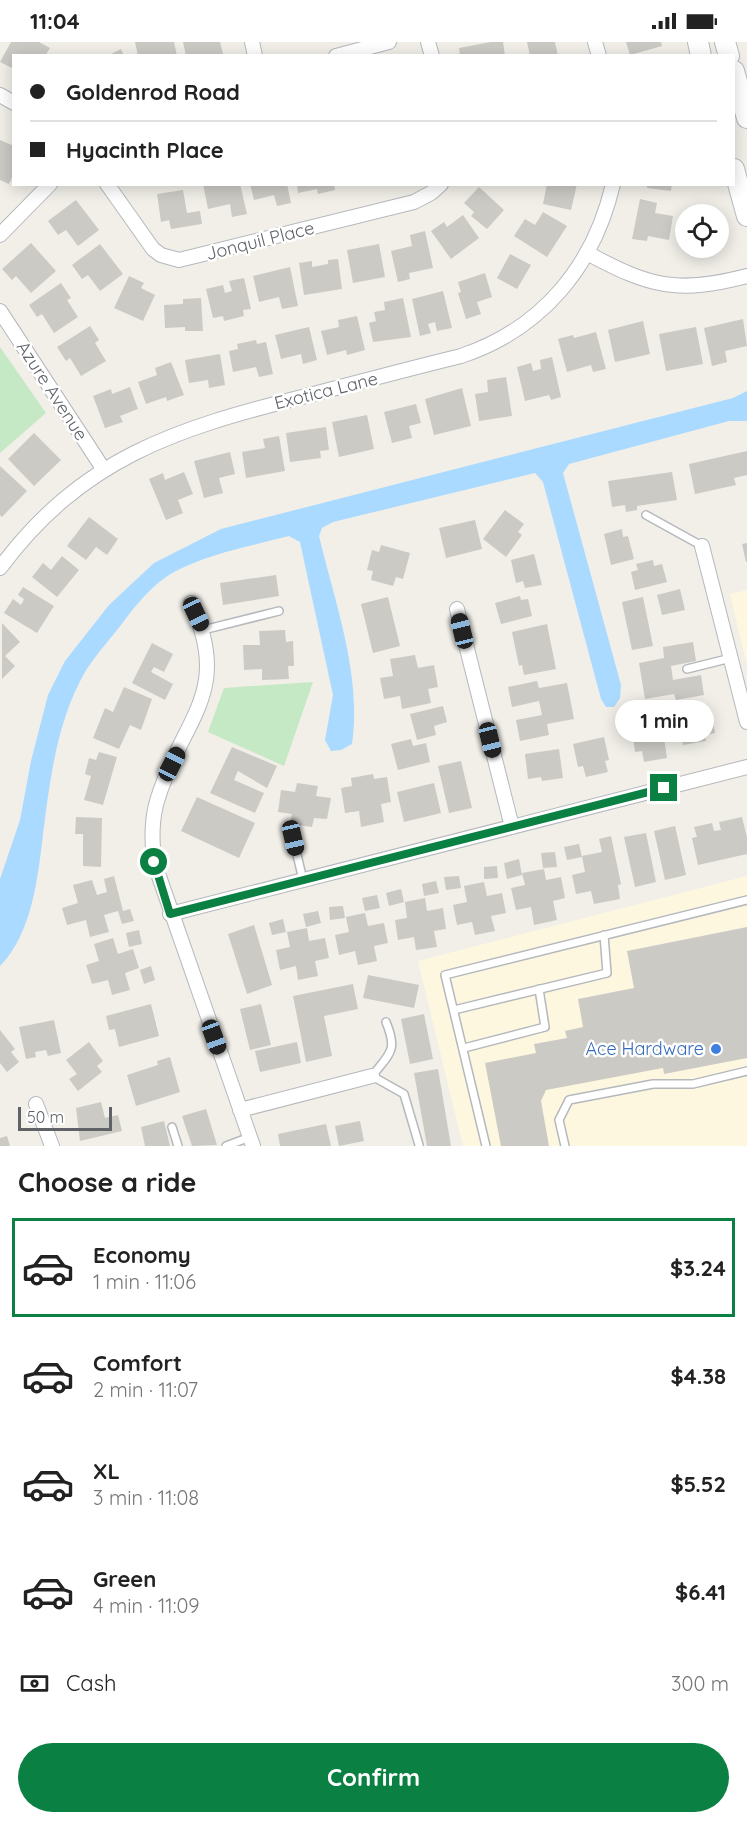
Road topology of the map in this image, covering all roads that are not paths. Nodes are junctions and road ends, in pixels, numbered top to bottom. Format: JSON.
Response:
{"nodes":[{"id":1,"x":389,"y":42,"type":"edge"},
{"id":2,"x":344,"y":54,"type":"edge"},
{"id":3,"x":735,"y":75,"type":"edge"},
{"id":4,"x":747,"y":118,"type":"edge"},
{"id":5,"x":735,"y":173,"type":"edge"},
{"id":6,"x":48,"y":186,"type":"edge"},
{"id":7,"x":108,"y":186,"type":"edge"},
{"id":8,"x":439,"y":186,"type":"edge"},
{"id":9,"x":612,"y":186,"type":"edge"},
{"id":10,"x":747,"y":216,"type":"edge"},
{"id":11,"x":0,"y":235,"type":"edge"},
{"id":12,"x":589,"y":254,"type":"junction"},
{"id":13,"x":747,"y":276,"type":"edge"},
{"id":14,"x":0,"y":312,"type":"edge"},
{"id":15,"x":104,"y":470,"type":"junction"},
{"id":16,"x":646,"y":515,"type":"dead end"},
{"id":17,"x":702,"y":546,"type":"joint"},
{"id":18,"x":0,"y":568,"type":"edge"},
{"id":19,"x":191,"y":603,"type":"dead end"},
{"id":20,"x":457,"y":609,"type":"dead end"},
{"id":21,"x":279,"y":611,"type":"dead end"},
{"id":22,"x":202,"y":630,"type":"junction"},
{"id":23,"x":731,"y":658,"type":"junction"},
{"id":24,"x":687,"y":669,"type":"dead end"},
{"id":25,"x":747,"y":722,"type":"edge"},
{"id":26,"x":747,"y":767,"type":"edge"},
{"id":27,"x":512,"y":827,"type":"junction"},
{"id":28,"x":293,"y":838,"type":"dead end"},
{"id":29,"x":303,"y":880,"type":"junction"},
{"id":30,"x":747,"y":900,"type":"edge"},
{"id":31,"x":170,"y":914,"type":"junction"},
{"id":32,"x":604,"y":936,"type":"junction"},
{"id":33,"x":539,"y":990,"type":"junction"},
{"id":34,"x":454,"y":1010,"type":"junction"},
{"id":35,"x":386,"y":1022,"type":"dead end"},
{"id":36,"x":464,"y":1048,"type":"junction"},
{"id":37,"x":747,"y":1071,"type":"edge"},
{"id":38,"x":372,"y":1076,"type":"junction"},
{"id":39,"x":36,"y":1104,"type":"dead end"},
{"id":40,"x":240,"y":1110,"type":"junction"},
{"id":41,"x":172,"y":1127,"type":"dead end"},
{"id":42,"x":252,"y":1142,"type":"edge"},
{"id":43,"x":419,"y":1144,"type":"edge"},
{"id":44,"x":52,"y":1146,"type":"edge"},
{"id":45,"x":178,"y":1146,"type":"edge"},
{"id":46,"x":226,"y":1146,"type":"edge"},
{"id":47,"x":486,"y":1146,"type":"edge"},
{"id":48,"x":565,"y":1146,"type":"edge"}],
"edges":[{"from":1,"to":2,"type":"street"},
{"from":3,"to":4,"type":"street"},
{"from":5,"to":10,"type":"street"},
{"from":6,"to":11,"type":"street"},
{"from":7,"to":8,"type":"street","name":"Jonquil Place"},
{"from":9,"to":12,"type":"street","name":"Exotica Lane"},
{"from":12,"to":13,"type":"street"},
{"from":12,"to":15,"type":"street","name":"Exotica Lane"},
{"from":14,"to":15,"type":"street","name":"Azure Avenue"},
{"from":15,"to":18,"type":"street","name":"Exotica Lane"},
{"from":16,"to":17,"type":"lane"},
{"from":17,"to":23,"type":"street"},
{"from":19,"to":22,"type":"street"},
{"from":20,"to":27,"type":"street"},
{"from":21,"to":22,"type":"lane"},
{"from":22,"to":31,"type":"street"},
{"from":23,"to":24,"type":"lane"},
{"from":23,"to":25,"type":"street"},
{"from":26,"to":27,"type":"street"},
{"from":27,"to":29,"type":"street"},
{"from":28,"to":29,"type":"lane"},
{"from":29,"to":31,"type":"street"},
{"from":30,"to":32,"type":"lane"},
{"from":31,"to":40,"type":"street"},
{"from":32,"to":33,"type":"lane"},
{"from":32,"to":34,"type":"lane"},
{"from":33,"to":34,"type":"lane"},
{"from":33,"to":36,"type":"lane"},
{"from":34,"to":36,"type":"lane"},
{"from":35,"to":38,"type":"lane"},
{"from":36,"to":47,"type":"lane"},
{"from":37,"to":48,"type":"lane"},
{"from":38,"to":40,"type":"street"},
{"from":38,"to":43,"type":"lane"},
{"from":39,"to":44,"type":"street"},
{"from":40,"to":42,"type":"street"},
{"from":41,"to":45,"type":"lane"},
{"from":42,"to":46,"type":"lane"}]}
